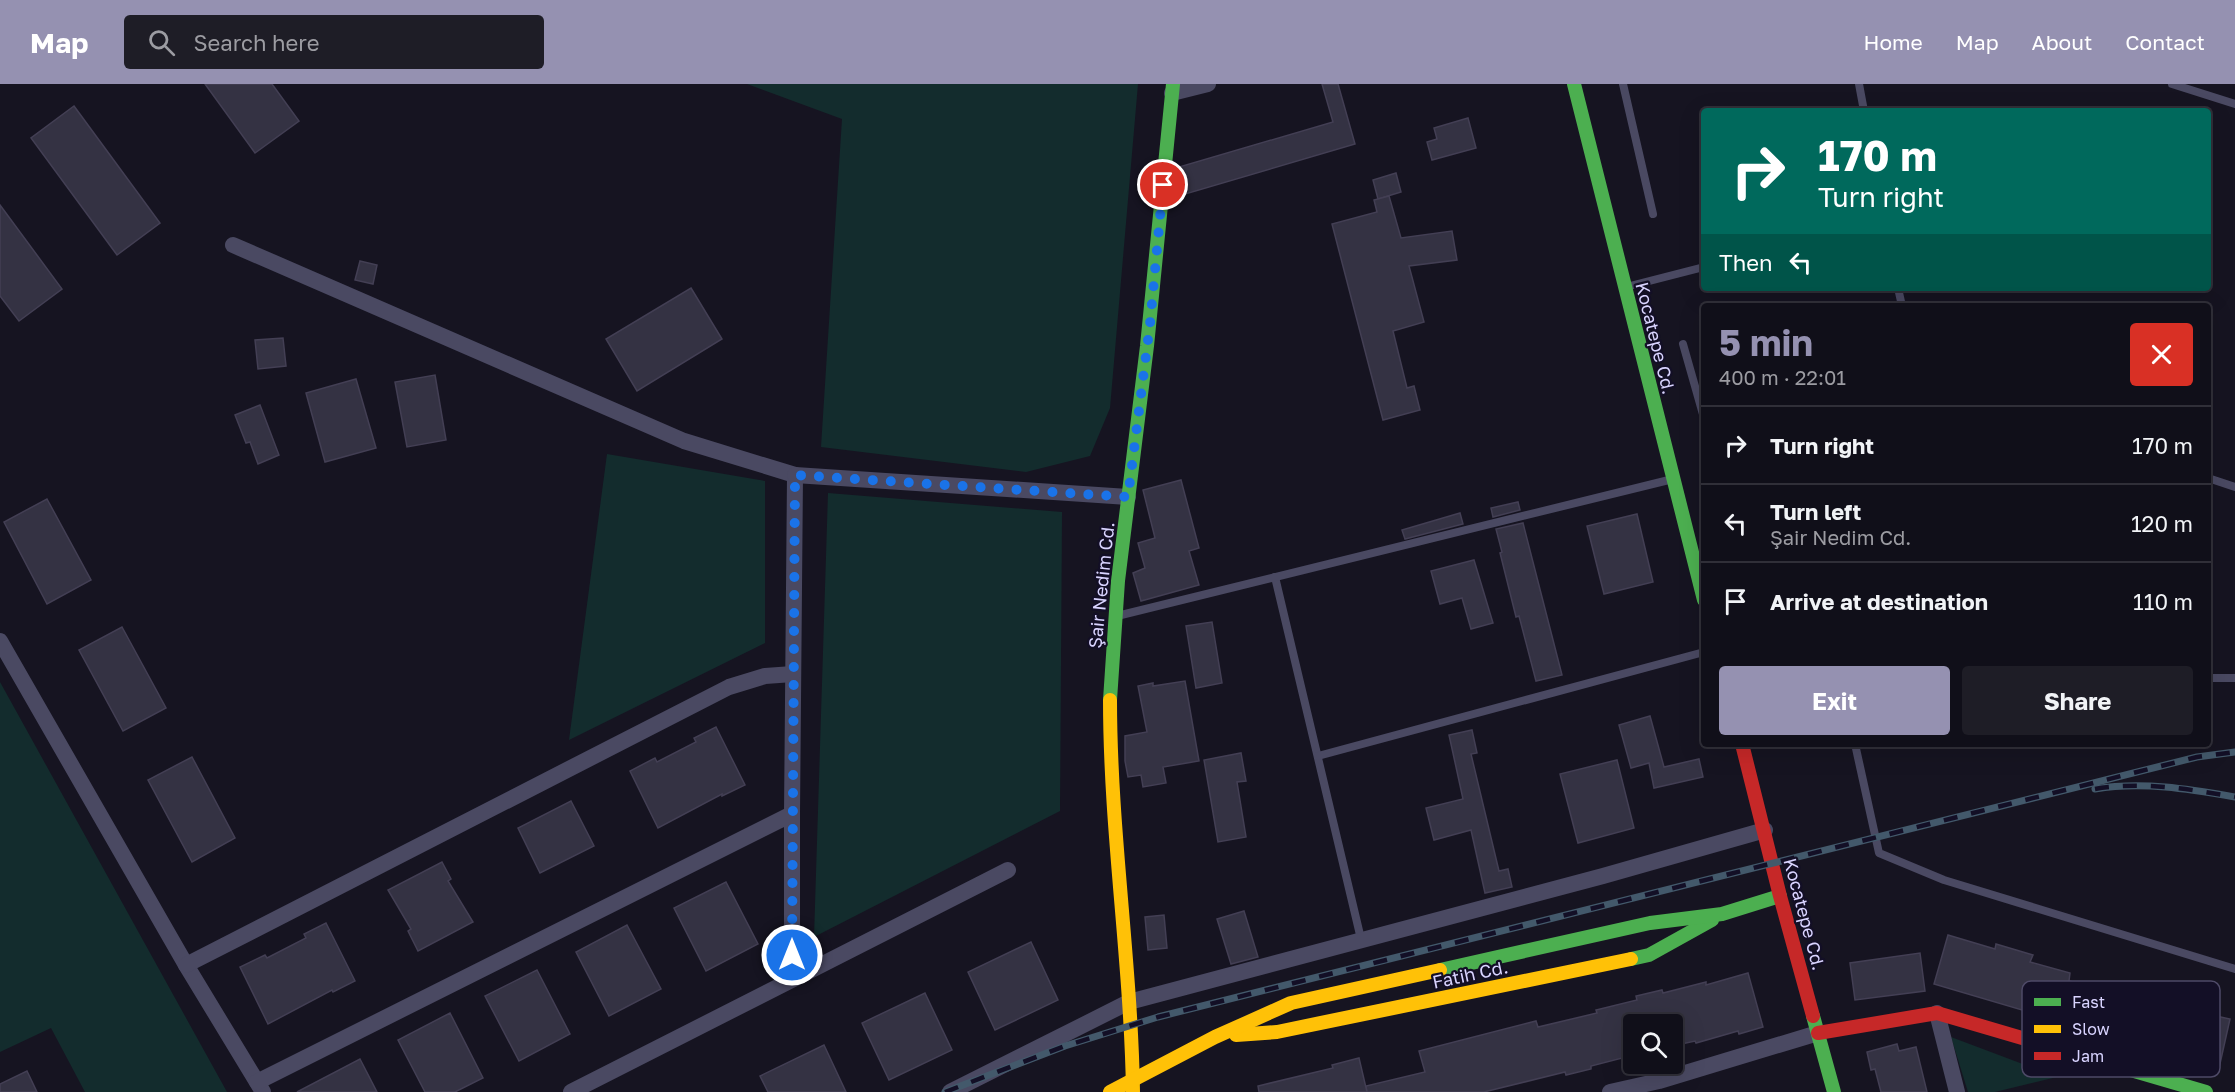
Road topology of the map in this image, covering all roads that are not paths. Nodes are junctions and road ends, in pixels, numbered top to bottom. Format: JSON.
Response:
{"nodes":[{"id":1,"x":1208,"y":84,"type":"edge"},
{"id":2,"x":1574,"y":84,"type":"edge"},
{"id":3,"x":1623,"y":84,"type":"edge"},
{"id":4,"x":1859,"y":84,"type":"edge"},
{"id":5,"x":2172,"y":84,"type":"edge"},
{"id":6,"x":1172,"y":88,"type":"edge"},
{"id":7,"x":2235,"y":104,"type":"edge"},
{"id":8,"x":1863,"y":108,"type":"edge"},
{"id":9,"x":1653,"y":213,"type":"dead end"},
{"id":10,"x":232,"y":245,"type":"dead end"},
{"id":11,"x":1701,"y":268,"type":"edge"},
{"id":12,"x":1624,"y":287,"type":"junction"},
{"id":13,"x":1683,"y":344,"type":"dead end"},
{"id":14,"x":1701,"y":407,"type":"edge"},
{"id":15,"x":795,"y":475,"type":"junction"},
{"id":16,"x":1673,"y":479,"type":"junction"},
{"id":17,"x":2211,"y":479,"type":"edge"},
{"id":18,"x":2235,"y":488,"type":"edge"},
{"id":19,"x":1128,"y":497,"type":"junction"},
{"id":20,"x":1275,"y":577,"type":"junction"},
{"id":21,"x":1701,"y":588,"type":"edge"},
{"id":22,"x":1114,"y":617,"type":"junction"},
{"id":23,"x":0,"y":641,"type":"edge"},
{"id":24,"x":1701,"y":653,"type":"edge"},
{"id":25,"x":793,"y":674,"type":"junction"},
{"id":26,"x":2211,"y":678,"type":"edge"},
{"id":27,"x":2235,"y":678,"type":"edge"},
{"id":28,"x":1743,"y":747,"type":"edge"},
{"id":29,"x":1857,"y":747,"type":"edge"},
{"id":30,"x":1318,"y":756,"type":"junction"},
{"id":31,"x":792,"y":814,"type":"junction"},
{"id":32,"x":1765,"y":830,"type":"junction"},
{"id":33,"x":1008,"y":870,"type":"dead end"},
{"id":34,"x":1780,"y":897,"type":"junction"},
{"id":35,"x":1722,"y":914,"type":"junction"},
{"id":36,"x":1360,"y":939,"type":"junction"},
{"id":37,"x":186,"y":965,"type":"junction"},
{"id":38,"x":2235,"y":969,"type":"edge"},
{"id":39,"x":792,"y":978,"type":"junction"},
{"id":40,"x":1129,"y":1002,"type":"junction"},
{"id":41,"x":1937,"y":1013,"type":"junction"},
{"id":42,"x":1818,"y":1033,"type":"junction"},
{"id":43,"x":1215,"y":1036,"type":"junction"},
{"id":44,"x":2022,"y":1040,"type":"edge"},
{"id":45,"x":2136,"y":1077,"type":"edge"},
{"id":46,"x":1660,"y":1086,"type":"edge"},
{"id":47,"x":260,"y":1087,"type":"edge"},
{"id":48,"x":1133,"y":1087,"type":"edge"},
{"id":49,"x":2167,"y":1087,"type":"edge"},
{"id":50,"x":571,"y":1092,"type":"edge"},
{"id":51,"x":950,"y":1092,"type":"edge"},
{"id":52,"x":1110,"y":1092,"type":"edge"},
{"id":53,"x":1610,"y":1092,"type":"edge"},
{"id":54,"x":1834,"y":1092,"type":"edge"},
{"id":55,"x":1957,"y":1092,"type":"edge"},
{"id":56,"x":2206,"y":1092,"type":"edge"}],
"edges":[{"from":1,"to":6,"type":"street"},
{"from":2,"to":12,"type":"street","name":"Kocatepe Cd."},
{"from":3,"to":9,"type":"lane"},
{"from":4,"to":8,"type":"lane"},
{"from":5,"to":7,"type":"lane"},
{"from":6,"to":19,"type":"street","name":"Şair Nedim Cd."},
{"from":10,"to":15,"type":"street"},
{"from":11,"to":12,"type":"lane"},
{"from":12,"to":16,"type":"street","name":"Kocatepe Cd."},
{"from":13,"to":14,"type":"lane"},
{"from":15,"to":19,"type":"street"},
{"from":15,"to":25,"type":"street"},
{"from":16,"to":20,"type":"lane"},
{"from":16,"to":21,"type":"street","name":"Kocatepe Cd."},
{"from":17,"to":18,"type":"lane"},
{"from":19,"to":22,"type":"street","name":"Şair Nedim Cd."},
{"from":20,"to":22,"type":"lane"},
{"from":20,"to":30,"type":"lane"},
{"from":22,"to":40,"type":"street","name":"Şair Nedim Cd."},
{"from":23,"to":37,"type":"street"},
{"from":24,"to":30,"type":"lane"},
{"from":25,"to":31,"type":"street"},
{"from":25,"to":37,"type":"street"},
{"from":26,"to":27,"type":"lane"},
{"from":28,"to":32,"type":"street","name":"Kocatepe Cd."},
{"from":29,"to":38,"type":"lane"},
{"from":30,"to":36,"type":"lane"},
{"from":31,"to":39,"type":"street"},
{"from":31,"to":47,"type":"street"},
{"from":32,"to":34,"type":"street","name":"Kocatepe Cd."},
{"from":32,"to":36,"type":"street"},
{"from":33,"to":39,"type":"street"},
{"from":34,"to":35,"type":"street","name":"Fatih Cd."},
{"from":34,"to":42,"type":"street","name":"Kocatepe Cd."},
{"from":35,"to":43,"type":"street","name":"Fatih Cd."},
{"from":35,"to":43,"type":"street","name":"Fatih Cd."},
{"from":36,"to":40,"type":"street"},
{"from":37,"to":47,"type":"street"},
{"from":39,"to":50,"type":"street"},
{"from":40,"to":48,"type":"street","name":"Şair Nedim Cd."},
{"from":40,"to":51,"type":"street"},
{"from":41,"to":42,"type":"street"},
{"from":41,"to":44,"type":"street"},
{"from":41,"to":55,"type":"street"},
{"from":42,"to":46,"type":"street"},
{"from":42,"to":54,"type":"street","name":"Kocatepe Cd."},
{"from":43,"to":48,"type":"street","name":"Fatih Cd."},
{"from":45,"to":49,"type":"street"},
{"from":46,"to":53,"type":"street"},
{"from":48,"to":52,"type":"street","name":"Fatih Cd."},
{"from":49,"to":56,"type":"street"}]}
